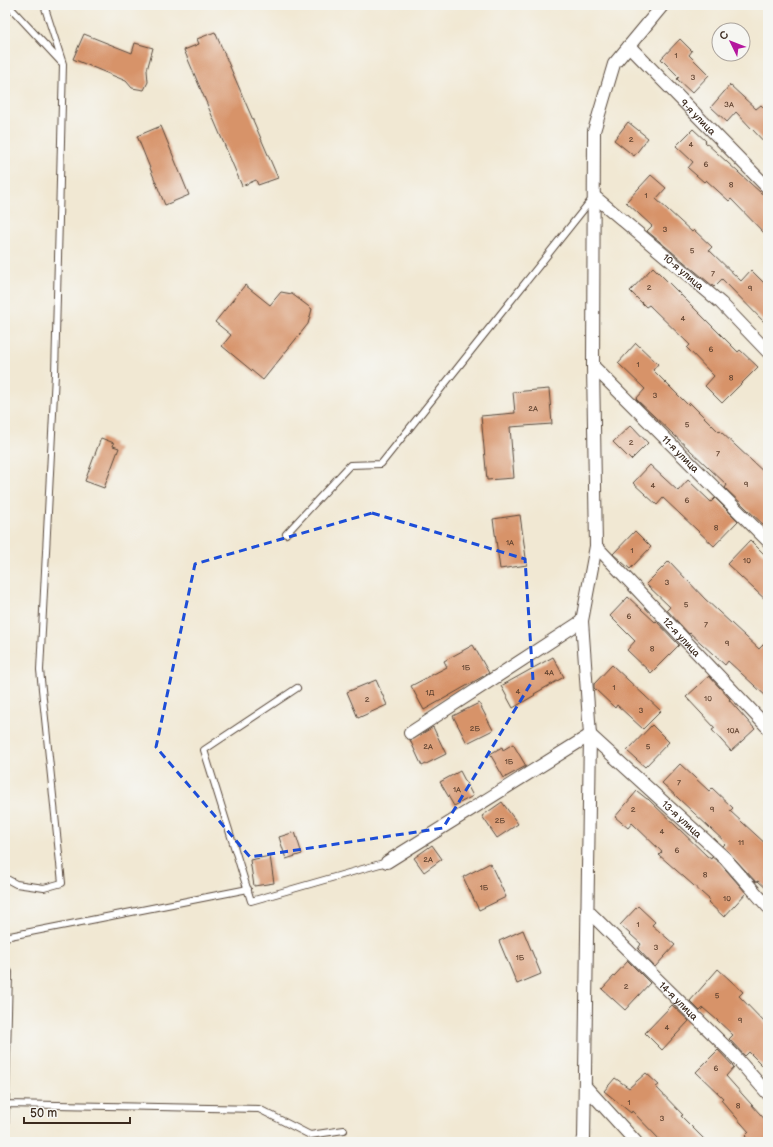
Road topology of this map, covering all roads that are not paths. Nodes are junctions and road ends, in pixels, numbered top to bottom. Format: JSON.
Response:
{"nodes":[{"id":1,"x":8,"y":5,"type":"edge"},
{"id":2,"x":44,"y":5,"type":"edge"},
{"id":3,"x":663,"y":5,"type":"edge"},
{"id":4,"x":629,"y":46,"type":"junction"},
{"id":5,"x":63,"y":64,"type":"junction"},
{"id":6,"x":768,"y":188,"type":"edge"},
{"id":7,"x":594,"y":196,"type":"junction"},
{"id":8,"x":768,"y":352,"type":"edge"},
{"id":9,"x":593,"y":366,"type":"junction"},
{"id":10,"x":286,"y":534,"type":"dead end"},
{"id":11,"x":768,"y":541,"type":"edge"},
{"id":12,"x":596,"y":546,"type":"junction"},
{"id":13,"x":582,"y":622,"type":"junction"},
{"id":14,"x":298,"y":688,"type":"dead end"},
{"id":15,"x":768,"y":728,"type":"edge"},
{"id":16,"x":410,"y":733,"type":"dead end"},
{"id":17,"x":590,"y":735,"type":"junction"},
{"id":18,"x":387,"y":862,"type":"joint"},
{"id":19,"x":5,"y":878,"type":"edge"},
{"id":20,"x":248,"y":889,"type":"junction"},
{"id":21,"x":768,"y":907,"type":"edge"},
{"id":22,"x":587,"y":910,"type":"junction"},
{"id":23,"x":5,"y":938,"type":"edge"},
{"id":24,"x":5,"y":968,"type":"edge"},
{"id":25,"x":584,"y":1086,"type":"junction"},
{"id":26,"x":768,"y":1094,"type":"edge"},
{"id":27,"x":6,"y":1104,"type":"junction"},
{"id":28,"x":344,"y":1130,"type":"dead end"},
{"id":29,"x":5,"y":1137,"type":"edge"},
{"id":30,"x":582,"y":1142,"type":"edge"},
{"id":31,"x":636,"y":1142,"type":"edge"}],
"edges":[{"from":1,"to":5,"type":"lane"},
{"from":2,"to":5,"type":"lane"},
{"from":3,"to":4,"type":"street"},
{"from":4,"to":6,"type":"street","name":"9-я улица"},
{"from":4,"to":7,"type":"street"},
{"from":5,"to":19,"type":"lane"},
{"from":7,"to":8,"type":"street","name":"10-я улица"},
{"from":7,"to":9,"type":"street"},
{"from":7,"to":10,"type":"lane"},
{"from":9,"to":11,"type":"street","name":"11-я улица"},
{"from":9,"to":12,"type":"street"},
{"from":12,"to":13,"type":"street"},
{"from":12,"to":15,"type":"street","name":"12-я улица"},
{"from":13,"to":16,"type":"street"},
{"from":13,"to":17,"type":"street"},
{"from":14,"to":20,"type":"lane"},
{"from":17,"to":18,"type":"street"},
{"from":17,"to":21,"type":"street","name":"13-я улица"},
{"from":17,"to":22,"type":"street"},
{"from":18,"to":20,"type":"lane"},
{"from":20,"to":23,"type":"lane"},
{"from":22,"to":25,"type":"street"},
{"from":22,"to":26,"type":"street","name":"14-я улица"},
{"from":24,"to":27,"type":"lane"},
{"from":25,"to":30,"type":"street"},
{"from":25,"to":31,"type":"street"},
{"from":27,"to":28,"type":"lane"},
{"from":27,"to":29,"type":"lane"}]}
